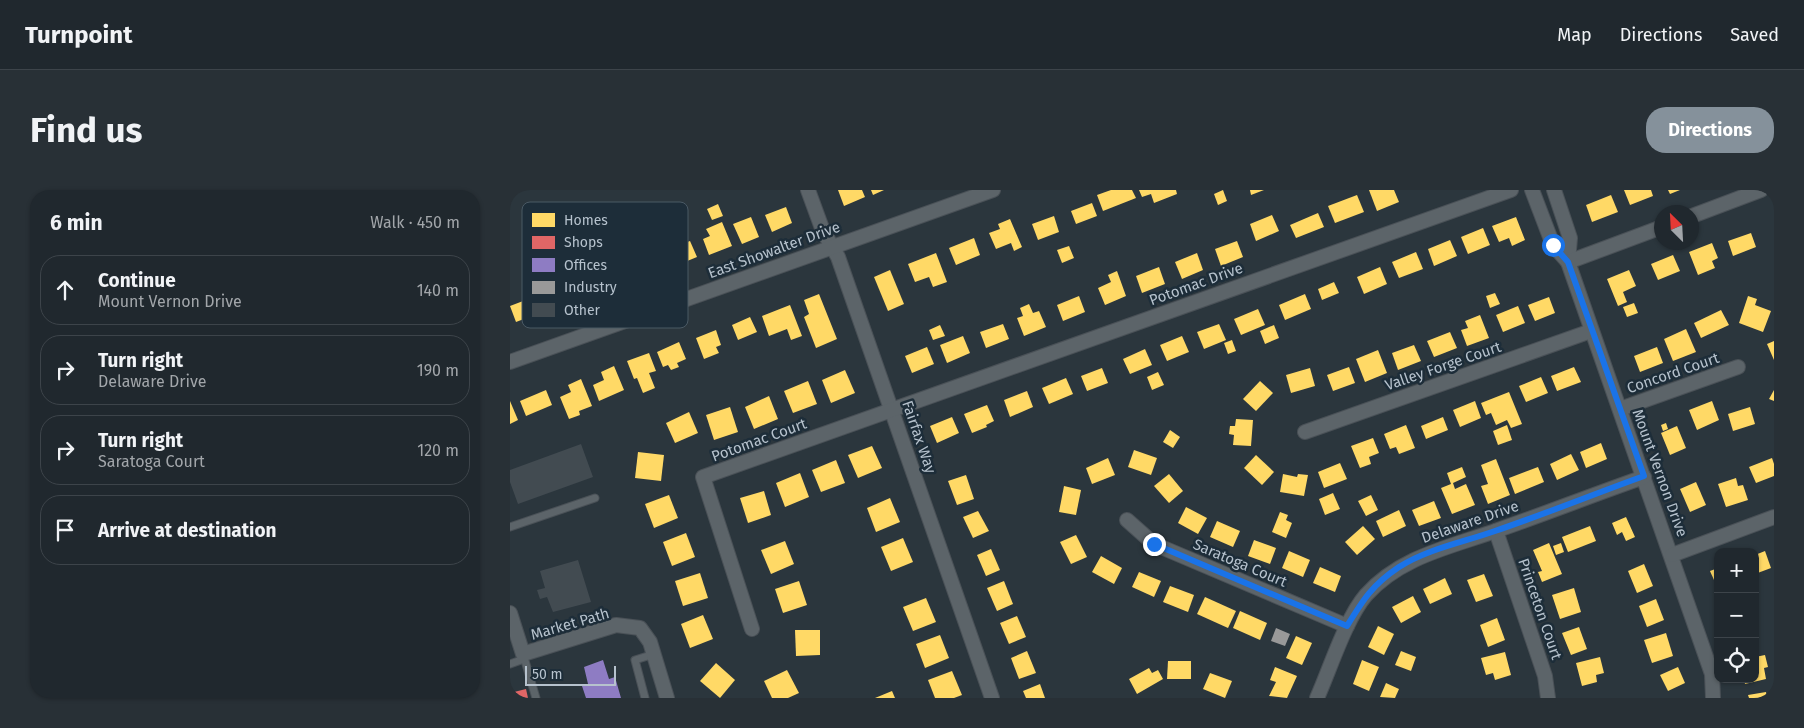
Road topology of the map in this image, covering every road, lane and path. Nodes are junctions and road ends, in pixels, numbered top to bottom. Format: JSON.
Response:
{"nodes":[{"id":1,"x":808,"y":190,"type":"edge"},
{"id":2,"x":993,"y":190,"type":"edge"},
{"id":3,"x":1511,"y":190,"type":"edge"},
{"id":4,"x":1532,"y":190,"type":"edge"},
{"id":5,"x":1554,"y":190,"type":"edge"},
{"id":6,"x":1761,"y":190,"type":"edge"},
{"id":7,"x":1699,"y":213,"type":"edge"},
{"id":8,"x":1654,"y":230,"type":"edge"},
{"id":9,"x":832,"y":247,"type":"junction"},
{"id":10,"x":1568,"y":262,"type":"junction"},
{"id":11,"x":688,"y":298,"type":"edge"},
{"id":12,"x":605,"y":328,"type":"edge"},
{"id":13,"x":1591,"y":331,"type":"junction"},
{"id":14,"x":510,"y":362,"type":"edge"},
{"id":15,"x":1738,"y":368,"type":"dead end"},
{"id":16,"x":1620,"y":409,"type":"junction"},
{"id":17,"x":892,"y":410,"type":"junction"},
{"id":18,"x":1305,"y":432,"type":"dead end"},
{"id":19,"x":1644,"y":476,"type":"junction"},
{"id":20,"x":595,"y":498,"type":"dead end"},
{"id":21,"x":1774,"y":518,"type":"edge"},
{"id":22,"x":1127,"y":520,"type":"dead end"},
{"id":23,"x":510,"y":527,"type":"edge"},
{"id":24,"x":1496,"y":531,"type":"junction"},
{"id":25,"x":1672,"y":555,"type":"junction"},
{"id":26,"x":510,"y":613,"type":"edge"},
{"id":27,"x":1347,"y":626,"type":"junction"},
{"id":28,"x":752,"y":629,"type":"dead end"},
{"id":29,"x":654,"y":654,"type":"junction"},
{"id":30,"x":524,"y":657,"type":"junction"},
{"id":31,"x":510,"y":664,"type":"edge"},
{"id":32,"x":536,"y":698,"type":"edge"},
{"id":33,"x":645,"y":698,"type":"edge"},
{"id":34,"x":667,"y":698,"type":"edge"},
{"id":35,"x":992,"y":698,"type":"edge"},
{"id":36,"x":1318,"y":698,"type":"edge"},
{"id":37,"x":1548,"y":698,"type":"edge"},
{"id":38,"x":1713,"y":698,"type":"edge"}],
"edges":[{"from":1,"to":9,"type":"street","name":"Fairfax Way"},
{"from":2,"to":9,"type":"street","name":"East Showalter Drive"},
{"from":3,"to":17,"type":"street","name":"Potomac Drive"},
{"from":4,"to":10,"type":"street","name":"Mount Vernon Drive"},
{"from":5,"to":10,"type":"street","name":"Mount Vernon Drive"},
{"from":6,"to":7,"type":"street"},
{"from":8,"to":10,"type":"street"},
{"from":9,"to":11,"type":"street","name":"East Showalter Drive"},
{"from":9,"to":17,"type":"street","name":"Fairfax Way"},
{"from":10,"to":13,"type":"street","name":"Mount Vernon Drive"},
{"from":12,"to":14,"type":"street","name":"East Showalter Drive"},
{"from":13,"to":16,"type":"street","name":"Mount Vernon Drive"},
{"from":13,"to":18,"type":"street","name":"Valley Forge Court"},
{"from":15,"to":16,"type":"street","name":"Concord Court"},
{"from":16,"to":19,"type":"street","name":"Mount Vernon Drive"},
{"from":17,"to":28,"type":"street","name":"Potomac Court"},
{"from":17,"to":35,"type":"street","name":"Fairfax Way"},
{"from":19,"to":24,"type":"street","name":"Delaware Drive"},
{"from":19,"to":25,"type":"street","name":"Mount Vernon Drive"},
{"from":20,"to":23,"type":"lane"},
{"from":21,"to":25,"type":"street"},
{"from":22,"to":27,"type":"street","name":"Saratoga Court"},
{"from":24,"to":27,"type":"street","name":"Delaware Drive"},
{"from":24,"to":37,"type":"street","name":"Princeton Court"},
{"from":25,"to":38,"type":"street","name":"Mount Vernon Drive"},
{"from":26,"to":30,"type":"street","name":"Market Path"},
{"from":27,"to":36,"type":"street","name":"Delaware Drive"},
{"from":29,"to":30,"type":"street","name":"Market Path"},
{"from":29,"to":33,"type":"lane"},
{"from":29,"to":34,"type":"street","name":"Market Path"},
{"from":30,"to":31,"type":"lane"},
{"from":30,"to":32,"type":"lane","name":"Market Path"}]}
